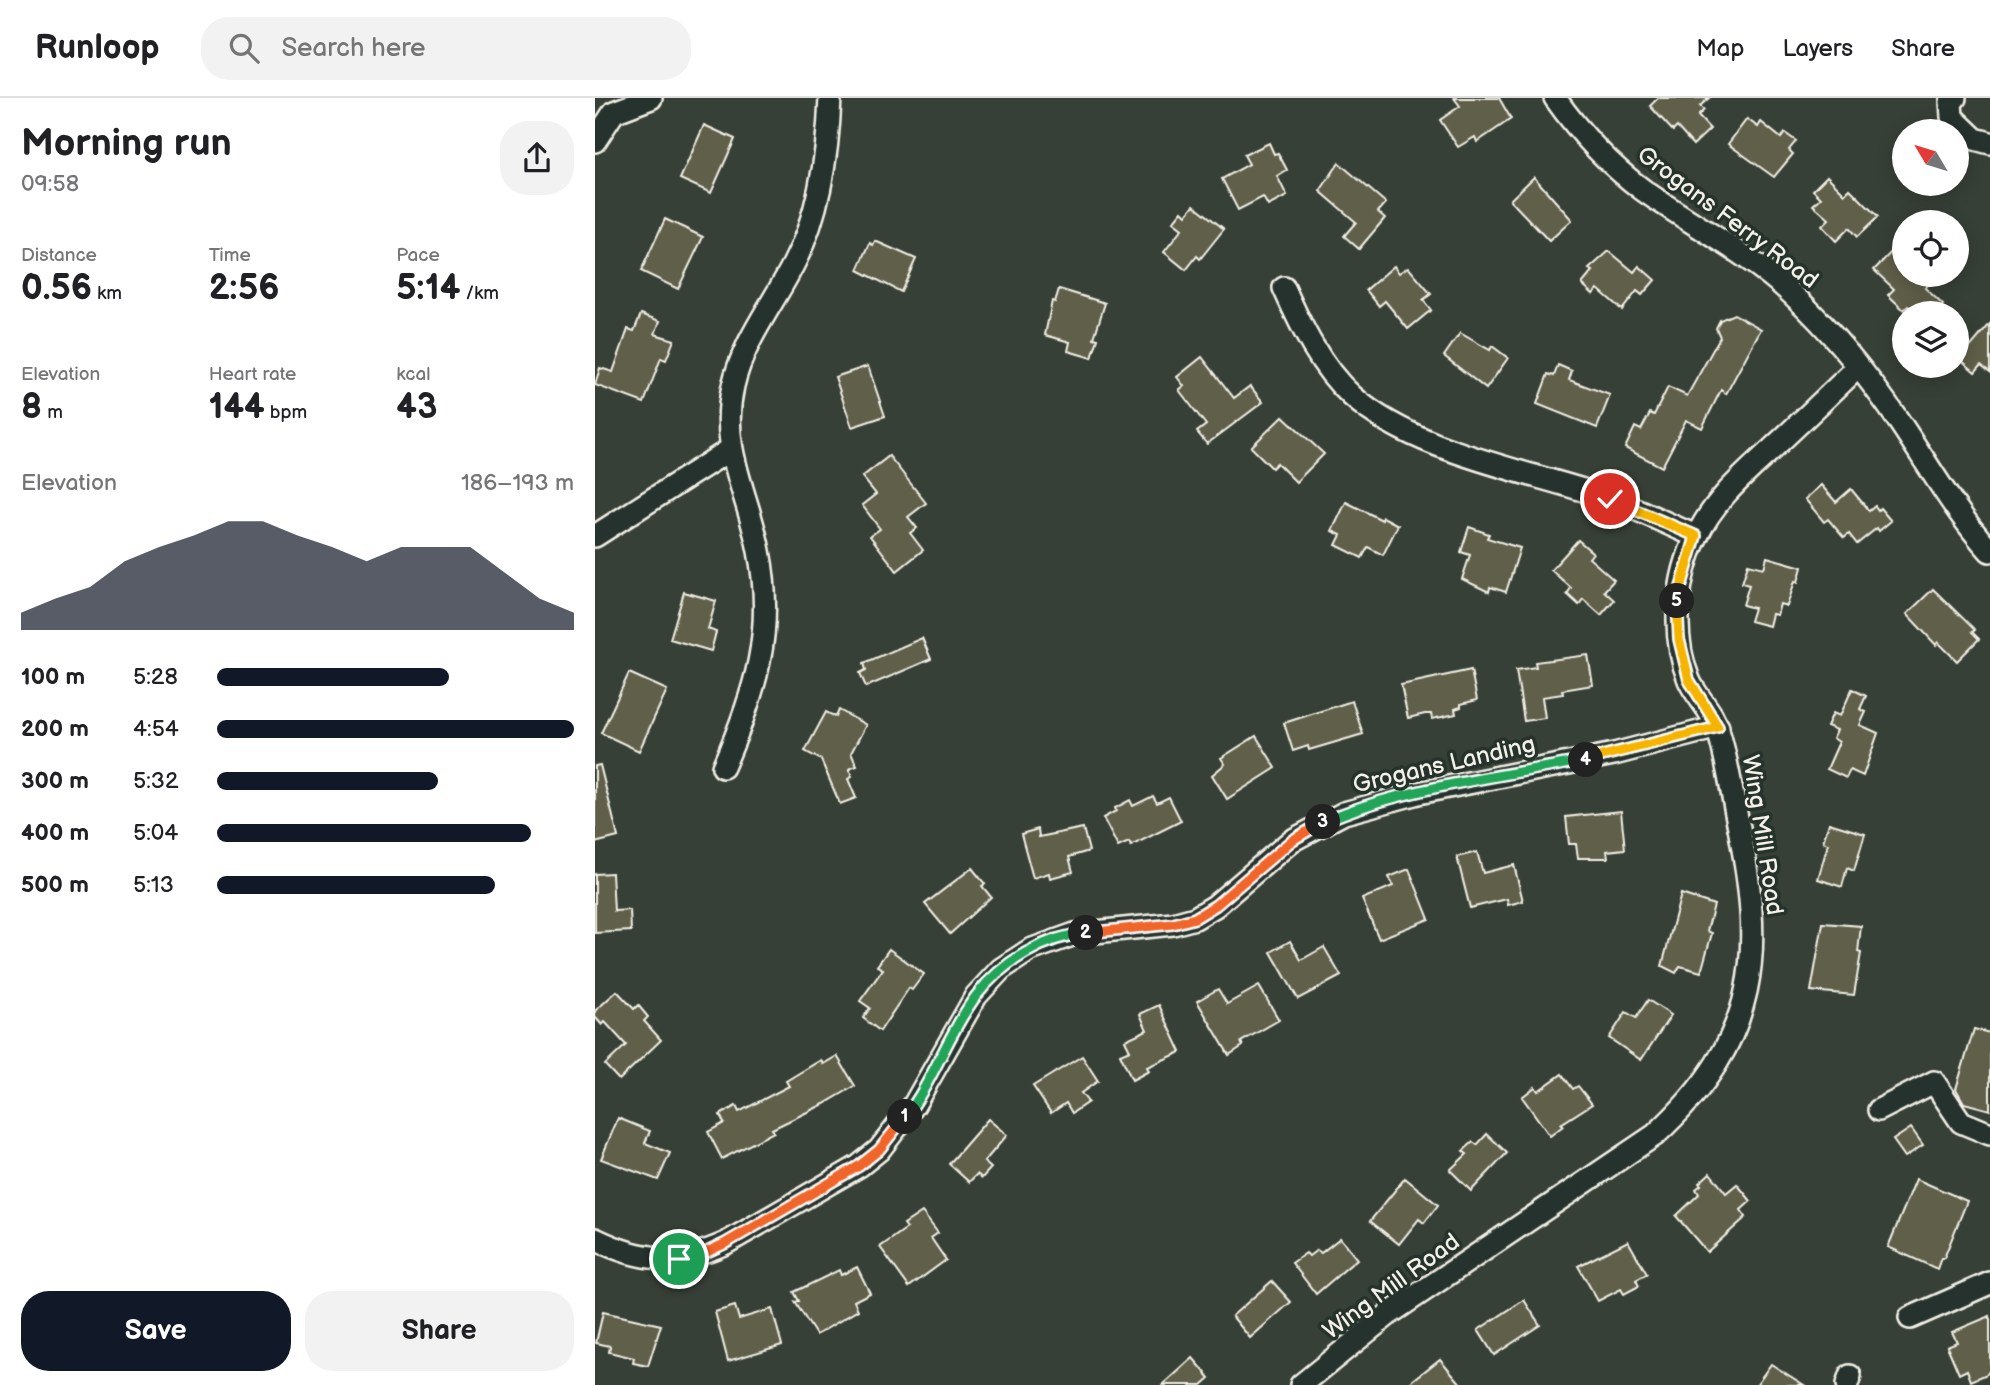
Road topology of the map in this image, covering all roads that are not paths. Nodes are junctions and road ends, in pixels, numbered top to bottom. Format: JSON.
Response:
{"nodes":[{"id":1,"x":651,"y":98,"type":"edge"},
{"id":2,"x":831,"y":98,"type":"edge"},
{"id":3,"x":1555,"y":98,"type":"edge"},
{"id":4,"x":1953,"y":100,"type":"edge"},
{"id":5,"x":595,"y":141,"type":"edge"},
{"id":6,"x":1990,"y":143,"type":"edge"},
{"id":7,"x":1284,"y":288,"type":"dead end"},
{"id":8,"x":1857,"y":368,"type":"junction"},
{"id":9,"x":730,"y":449,"type":"junction"},
{"id":10,"x":595,"y":536,"type":"edge"},
{"id":11,"x":1696,"y":536,"type":"junction"},
{"id":12,"x":1990,"y":551,"type":"edge"},
{"id":13,"x":1718,"y":727,"type":"junction"},
{"id":14,"x":723,"y":767,"type":"dead end"},
{"id":15,"x":1879,"y":1110,"type":"dead end"},
{"id":16,"x":1990,"y":1134,"type":"edge"},
{"id":17,"x":595,"y":1240,"type":"edge"},
{"id":18,"x":1990,"y":1283,"type":"edge"},
{"id":19,"x":1910,"y":1318,"type":"dead end"},
{"id":20,"x":1301,"y":1385,"type":"edge"}],
"edges":[{"from":1,"to":5,"type":"street"},
{"from":2,"to":9,"type":"street"},
{"from":3,"to":8,"type":"street","name":"Grogans Ferry Road"},
{"from":4,"to":6,"type":"street"},
{"from":7,"to":11,"type":"street"},
{"from":8,"to":11,"type":"street","name":"Wing Mill Road"},
{"from":8,"to":12,"type":"street","name":"Grogans Ferry Road"},
{"from":9,"to":10,"type":"street"},
{"from":9,"to":14,"type":"street"},
{"from":11,"to":13,"type":"street","name":"Wing Mill Road"},
{"from":13,"to":17,"type":"street","name":"Grogans Landing"},
{"from":13,"to":20,"type":"street","name":"Wing Mill Road"},
{"from":15,"to":16,"type":"street"},
{"from":18,"to":19,"type":"street"}]}
